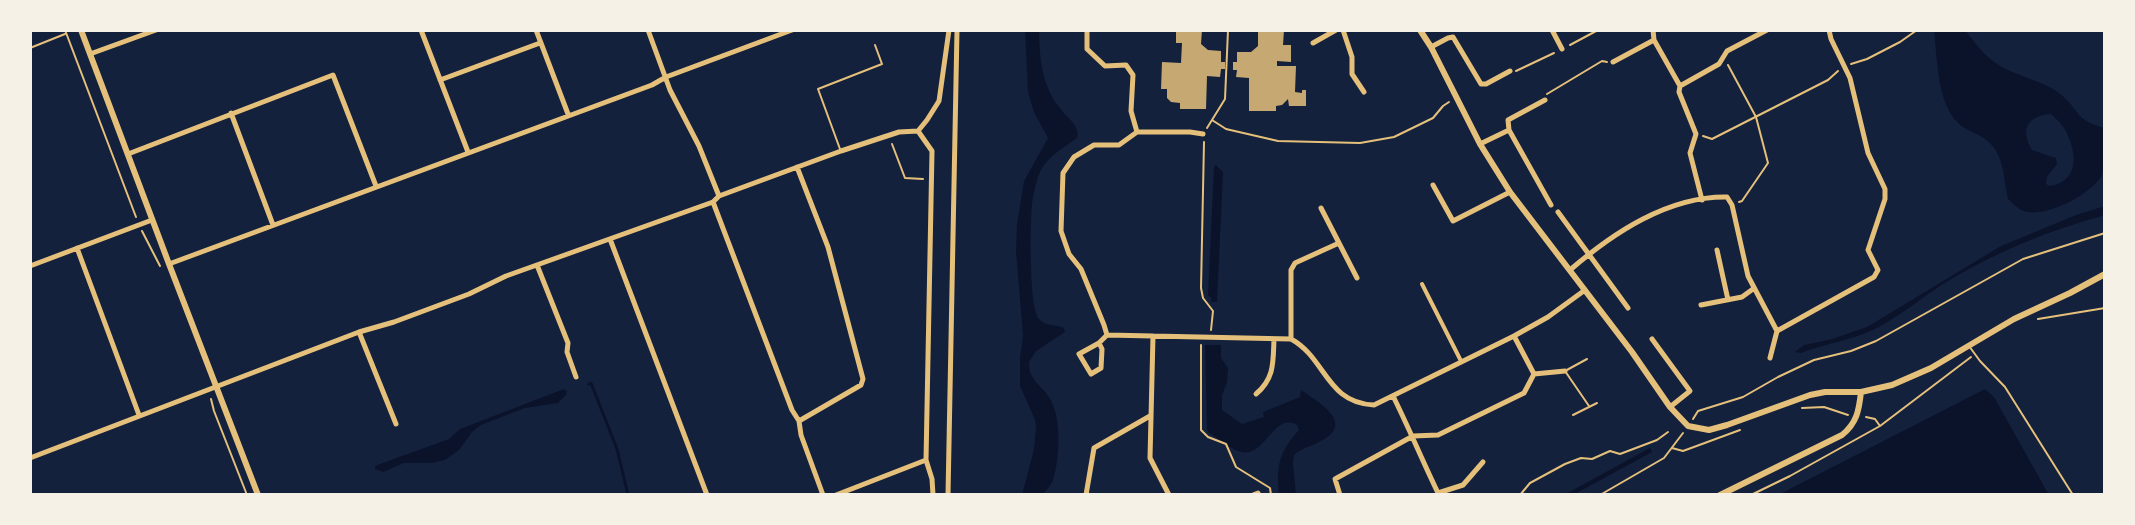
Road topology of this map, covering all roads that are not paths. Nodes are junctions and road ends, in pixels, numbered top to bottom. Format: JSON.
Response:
{"nodes":[{"id":1,"x":81,"y":30,"type":"edge"},
{"id":2,"x":156,"y":30,"type":"edge"},
{"id":3,"x":421,"y":30,"type":"edge"},
{"id":4,"x":536,"y":30,"type":"edge"},
{"id":5,"x":648,"y":30,"type":"edge"},
{"id":6,"x":792,"y":30,"type":"edge"},
{"id":7,"x":949,"y":30,"type":"edge"},
{"id":8,"x":957,"y":30,"type":"edge"},
{"id":9,"x":1087,"y":30,"type":"edge"},
{"id":10,"x":1336,"y":30,"type":"edge"},
{"id":11,"x":1343,"y":30,"type":"edge"},
{"id":12,"x":1420,"y":30,"type":"edge"},
{"id":13,"x":1552,"y":30,"type":"edge"},
{"id":14,"x":1653,"y":30,"type":"edge"},
{"id":15,"x":1767,"y":30,"type":"edge"},
{"id":16,"x":1830,"y":30,"type":"edge"},
{"id":17,"x":782,"y":31,"type":"edge"},
{"id":18,"x":1654,"y":40,"type":"junction"},
{"id":19,"x":540,"y":43,"type":"junction"},
{"id":20,"x":1313,"y":43,"type":"dead end"},
{"id":21,"x":874,"y":45,"type":"dead end"},
{"id":22,"x":1431,"y":47,"type":"junction"},
{"id":23,"x":1562,"y":49,"type":"dead end"},
{"id":24,"x":90,"y":54,"type":"junction"},
{"id":25,"x":1613,"y":63,"type":"road end"},
{"id":26,"x":1510,"y":70,"type":"dead end"},
{"id":27,"x":666,"y":77,"type":"junction"},
{"id":28,"x":440,"y":80,"type":"junction"},
{"id":29,"x":1680,"y":86,"type":"junction"},
{"id":30,"x":1364,"y":92,"type":"dead end"},
{"id":31,"x":1545,"y":100,"type":"road end"},
{"id":32,"x":231,"y":113,"type":"junction"},
{"id":33,"x":568,"y":114,"type":"junction"},
{"id":34,"x":1509,"y":129,"type":"junction"},
{"id":35,"x":918,"y":131,"type":"junction"},
{"id":36,"x":1137,"y":132,"type":"junction"},
{"id":37,"x":1203,"y":134,"type":"road end"},
{"id":38,"x":1480,"y":144,"type":"junction"},
{"id":39,"x":841,"y":151,"type":"junction"},
{"id":40,"x":468,"y":152,"type":"junction"},
{"id":41,"x":128,"y":154,"type":"junction"},
{"id":42,"x":797,"y":167,"type":"junction"},
{"id":43,"x":1433,"y":185,"type":"dead end"},
{"id":44,"x":376,"y":186,"type":"junction"},
{"id":45,"x":1510,"y":192,"type":"junction"},
{"id":46,"x":719,"y":196,"type":"junction"},
{"id":47,"x":1702,"y":200,"type":"junction"},
{"id":48,"x":713,"y":201,"type":"junction"},
{"id":49,"x":1551,"y":205,"type":"dead end"},
{"id":50,"x":1321,"y":208,"type":"dead end"},
{"id":51,"x":1558,"y":212,"type":"dead end"},
{"id":52,"x":152,"y":220,"type":"junction"},
{"id":53,"x":273,"y":225,"type":"junction"},
{"id":54,"x":610,"y":239,"type":"junction"},
{"id":55,"x":1339,"y":243,"type":"junction"},
{"id":56,"x":77,"y":248,"type":"junction"},
{"id":57,"x":1717,"y":250,"type":"dead end"},
{"id":58,"x":1588,"y":255,"type":"junction"},
{"id":59,"x":169,"y":264,"type":"junction"},
{"id":60,"x":537,"y":265,"type":"junction"},
{"id":61,"x":30,"y":266,"type":"edge"},
{"id":62,"x":1570,"y":270,"type":"junction"},
{"id":63,"x":2105,"y":273,"type":"edge"},
{"id":64,"x":1357,"y":278,"type":"dead end"},
{"id":65,"x":1422,"y":284,"type":"dead end"},
{"id":66,"x":1754,"y":289,"type":"junction"},
{"id":67,"x":1585,"y":290,"type":"junction"},
{"id":68,"x":1728,"y":300,"type":"junction"},
{"id":69,"x":1701,"y":305,"type":"dead end"},
{"id":70,"x":1628,"y":308,"type":"dead end"},
{"id":71,"x":1777,"y":331,"type":"junction"},
{"id":72,"x":359,"y":332,"type":"junction"},
{"id":73,"x":1107,"y":336,"type":"junction"},
{"id":74,"x":1153,"y":336,"type":"junction"},
{"id":75,"x":1514,"y":336,"type":"junction"},
{"id":76,"x":1275,"y":339,"type":"junction"},
{"id":77,"x":1291,"y":339,"type":"junction"},
{"id":78,"x":1652,"y":339,"type":"dead end"},
{"id":79,"x":1099,"y":343,"type":"junction"},
{"id":80,"x":1969,"y":346,"type":"junction"},
{"id":81,"x":1770,"y":358,"type":"dead end"},
{"id":82,"x":1587,"y":359,"type":"dead end"},
{"id":83,"x":1461,"y":361,"type":"junction"},
{"id":84,"x":1565,"y":371,"type":"junction"},
{"id":85,"x":1534,"y":374,"type":"junction"},
{"id":86,"x":576,"y":377,"type":"dead end"},
{"id":87,"x":216,"y":387,"type":"junction"},
{"id":88,"x":1861,"y":392,"type":"junction"},
{"id":89,"x":1256,"y":394,"type":"dead end"},
{"id":90,"x":1393,"y":396,"type":"junction"},
{"id":91,"x":1597,"y":403,"type":"dead end"},
{"id":92,"x":1590,"y":406,"type":"junction"},
{"id":93,"x":1670,"y":406,"type":"junction"},
{"id":94,"x":139,"y":415,"type":"junction"},
{"id":95,"x":1573,"y":415,"type":"dead end"},
{"id":96,"x":1150,"y":416,"type":"junction"},
{"id":97,"x":799,"y":421,"type":"junction"},
{"id":98,"x":396,"y":424,"type":"dead end"},
{"id":99,"x":1413,"y":436,"type":"junction"},
{"id":100,"x":30,"y":458,"type":"edge"},
{"id":101,"x":926,"y":460,"type":"junction"},
{"id":102,"x":1483,"y":462,"type":"dead end"},
{"id":103,"x":258,"y":495,"type":"edge"},
{"id":104,"x":707,"y":495,"type":"edge"},
{"id":105,"x":823,"y":495,"type":"edge"},
{"id":106,"x":836,"y":495,"type":"edge"},
{"id":107,"x":933,"y":495,"type":"edge"},
{"id":108,"x":948,"y":495,"type":"edge"},
{"id":109,"x":1086,"y":495,"type":"edge"},
{"id":110,"x":1169,"y":495,"type":"edge"},
{"id":111,"x":1340,"y":495,"type":"edge"},
{"id":112,"x":1720,"y":495,"type":"edge"},
{"id":113,"x":2073,"y":495,"type":"edge"}],
"edges":[{"from":1,"to":24,"type":"street"},
{"from":2,"to":24,"type":"street"},
{"from":3,"to":28,"type":"street"},
{"from":4,"to":19,"type":"street"},
{"from":5,"to":27,"type":"street"},
{"from":6,"to":17,"type":"street"},
{"from":7,"to":35,"type":"street"},
{"from":8,"to":108,"type":"street"},
{"from":9,"to":36,"type":"street"},
{"from":10,"to":20,"type":"street"},
{"from":11,"to":30,"type":"street"},
{"from":12,"to":22,"type":"street"},
{"from":13,"to":23,"type":"street"},
{"from":14,"to":18,"type":"street"},
{"from":15,"to":29,"type":"street"},
{"from":16,"to":71,"type":"street"},
{"from":17,"to":27,"type":"street"},
{"from":18,"to":25,"type":"street"},
{"from":18,"to":29,"type":"street"},
{"from":19,"to":28,"type":"street"},
{"from":19,"to":33,"type":"street"},
{"from":21,"to":39,"type":"lane"},
{"from":22,"to":26,"type":"street"},
{"from":22,"to":38,"type":"street"},
{"from":24,"to":41,"type":"street"},
{"from":27,"to":33,"type":"street"},
{"from":27,"to":46,"type":"street"},
{"from":28,"to":40,"type":"street"},
{"from":29,"to":47,"type":"street"},
{"from":31,"to":34,"type":"street"},
{"from":32,"to":41,"type":"street"},
{"from":32,"to":44,"type":"street"},
{"from":32,"to":53,"type":"street"},
{"from":33,"to":40,"type":"street"},
{"from":34,"to":38,"type":"street"},
{"from":34,"to":49,"type":"street"},
{"from":35,"to":39,"type":"street"},
{"from":35,"to":101,"type":"street"},
{"from":36,"to":37,"type":"street"},
{"from":36,"to":73,"type":"street"},
{"from":38,"to":45,"type":"street"},
{"from":39,"to":42,"type":"street"},
{"from":40,"to":44,"type":"street"},
{"from":41,"to":52,"type":"street"},
{"from":42,"to":46,"type":"street"},
{"from":42,"to":97,"type":"street"},
{"from":43,"to":45,"type":"street"},
{"from":44,"to":53,"type":"street"},
{"from":45,"to":62,"type":"street"},
{"from":46,"to":48,"type":"street"},
{"from":47,"to":58,"type":"street"},
{"from":47,"to":66,"type":"street"},
{"from":48,"to":54,"type":"street"},
{"from":48,"to":97,"type":"street"},
{"from":50,"to":55,"type":"street"},
{"from":51,"to":58,"type":"street"},
{"from":52,"to":56,"type":"street"},
{"from":52,"to":59,"type":"street"},
{"from":53,"to":59,"type":"street"},
{"from":54,"to":60,"type":"street"},
{"from":54,"to":104,"type":"street"},
{"from":55,"to":64,"type":"street"},
{"from":55,"to":77,"type":"street"},
{"from":56,"to":61,"type":"street"},
{"from":56,"to":94,"type":"street"},
{"from":57,"to":68,"type":"street"},
{"from":58,"to":62,"type":"street"},
{"from":58,"to":70,"type":"street"},
{"from":59,"to":87,"type":"street"},
{"from":60,"to":72,"type":"street"},
{"from":60,"to":86,"type":"street"},
{"from":62,"to":67,"type":"street"},
{"from":63,"to":80,"type":"street"},
{"from":65,"to":83,"type":"street"},
{"from":66,"to":68,"type":"street"},
{"from":66,"to":71,"type":"street"},
{"from":67,"to":75,"type":"street"},
{"from":67,"to":93,"type":"street"},
{"from":68,"to":69,"type":"street"},
{"from":71,"to":81,"type":"street"},
{"from":72,"to":87,"type":"street"},
{"from":72,"to":98,"type":"street"},
{"from":73,"to":74,"type":"street"},
{"from":73,"to":79,"type":"street"},
{"from":74,"to":76,"type":"street"},
{"from":74,"to":96,"type":"street"},
{"from":75,"to":83,"type":"street"},
{"from":75,"to":85,"type":"street"},
{"from":76,"to":77,"type":"street"},
{"from":76,"to":89,"type":"street"},
{"from":77,"to":90,"type":"street"},
{"from":78,"to":93,"type":"street"},
{"from":79,"to":79,"type":"street"},
{"from":80,"to":88,"type":"street"},
{"from":80,"to":113,"type":"lane"},
{"from":82,"to":84,"type":"lane"},
{"from":83,"to":90,"type":"street"},
{"from":84,"to":85,"type":"street"},
{"from":84,"to":92,"type":"lane"},
{"from":85,"to":99,"type":"street"},
{"from":87,"to":94,"type":"street"},
{"from":87,"to":103,"type":"street"},
{"from":88,"to":93,"type":"street"},
{"from":88,"to":112,"type":"street"},
{"from":90,"to":99,"type":"street"},
{"from":91,"to":92,"type":"lane"},
{"from":92,"to":95,"type":"lane"},
{"from":94,"to":100,"type":"street"},
{"from":96,"to":109,"type":"street"},
{"from":96,"to":110,"type":"street"},
{"from":97,"to":105,"type":"street"},
{"from":99,"to":102,"type":"street"},
{"from":99,"to":111,"type":"street"},
{"from":101,"to":106,"type":"street"},
{"from":101,"to":107,"type":"street"}]}
